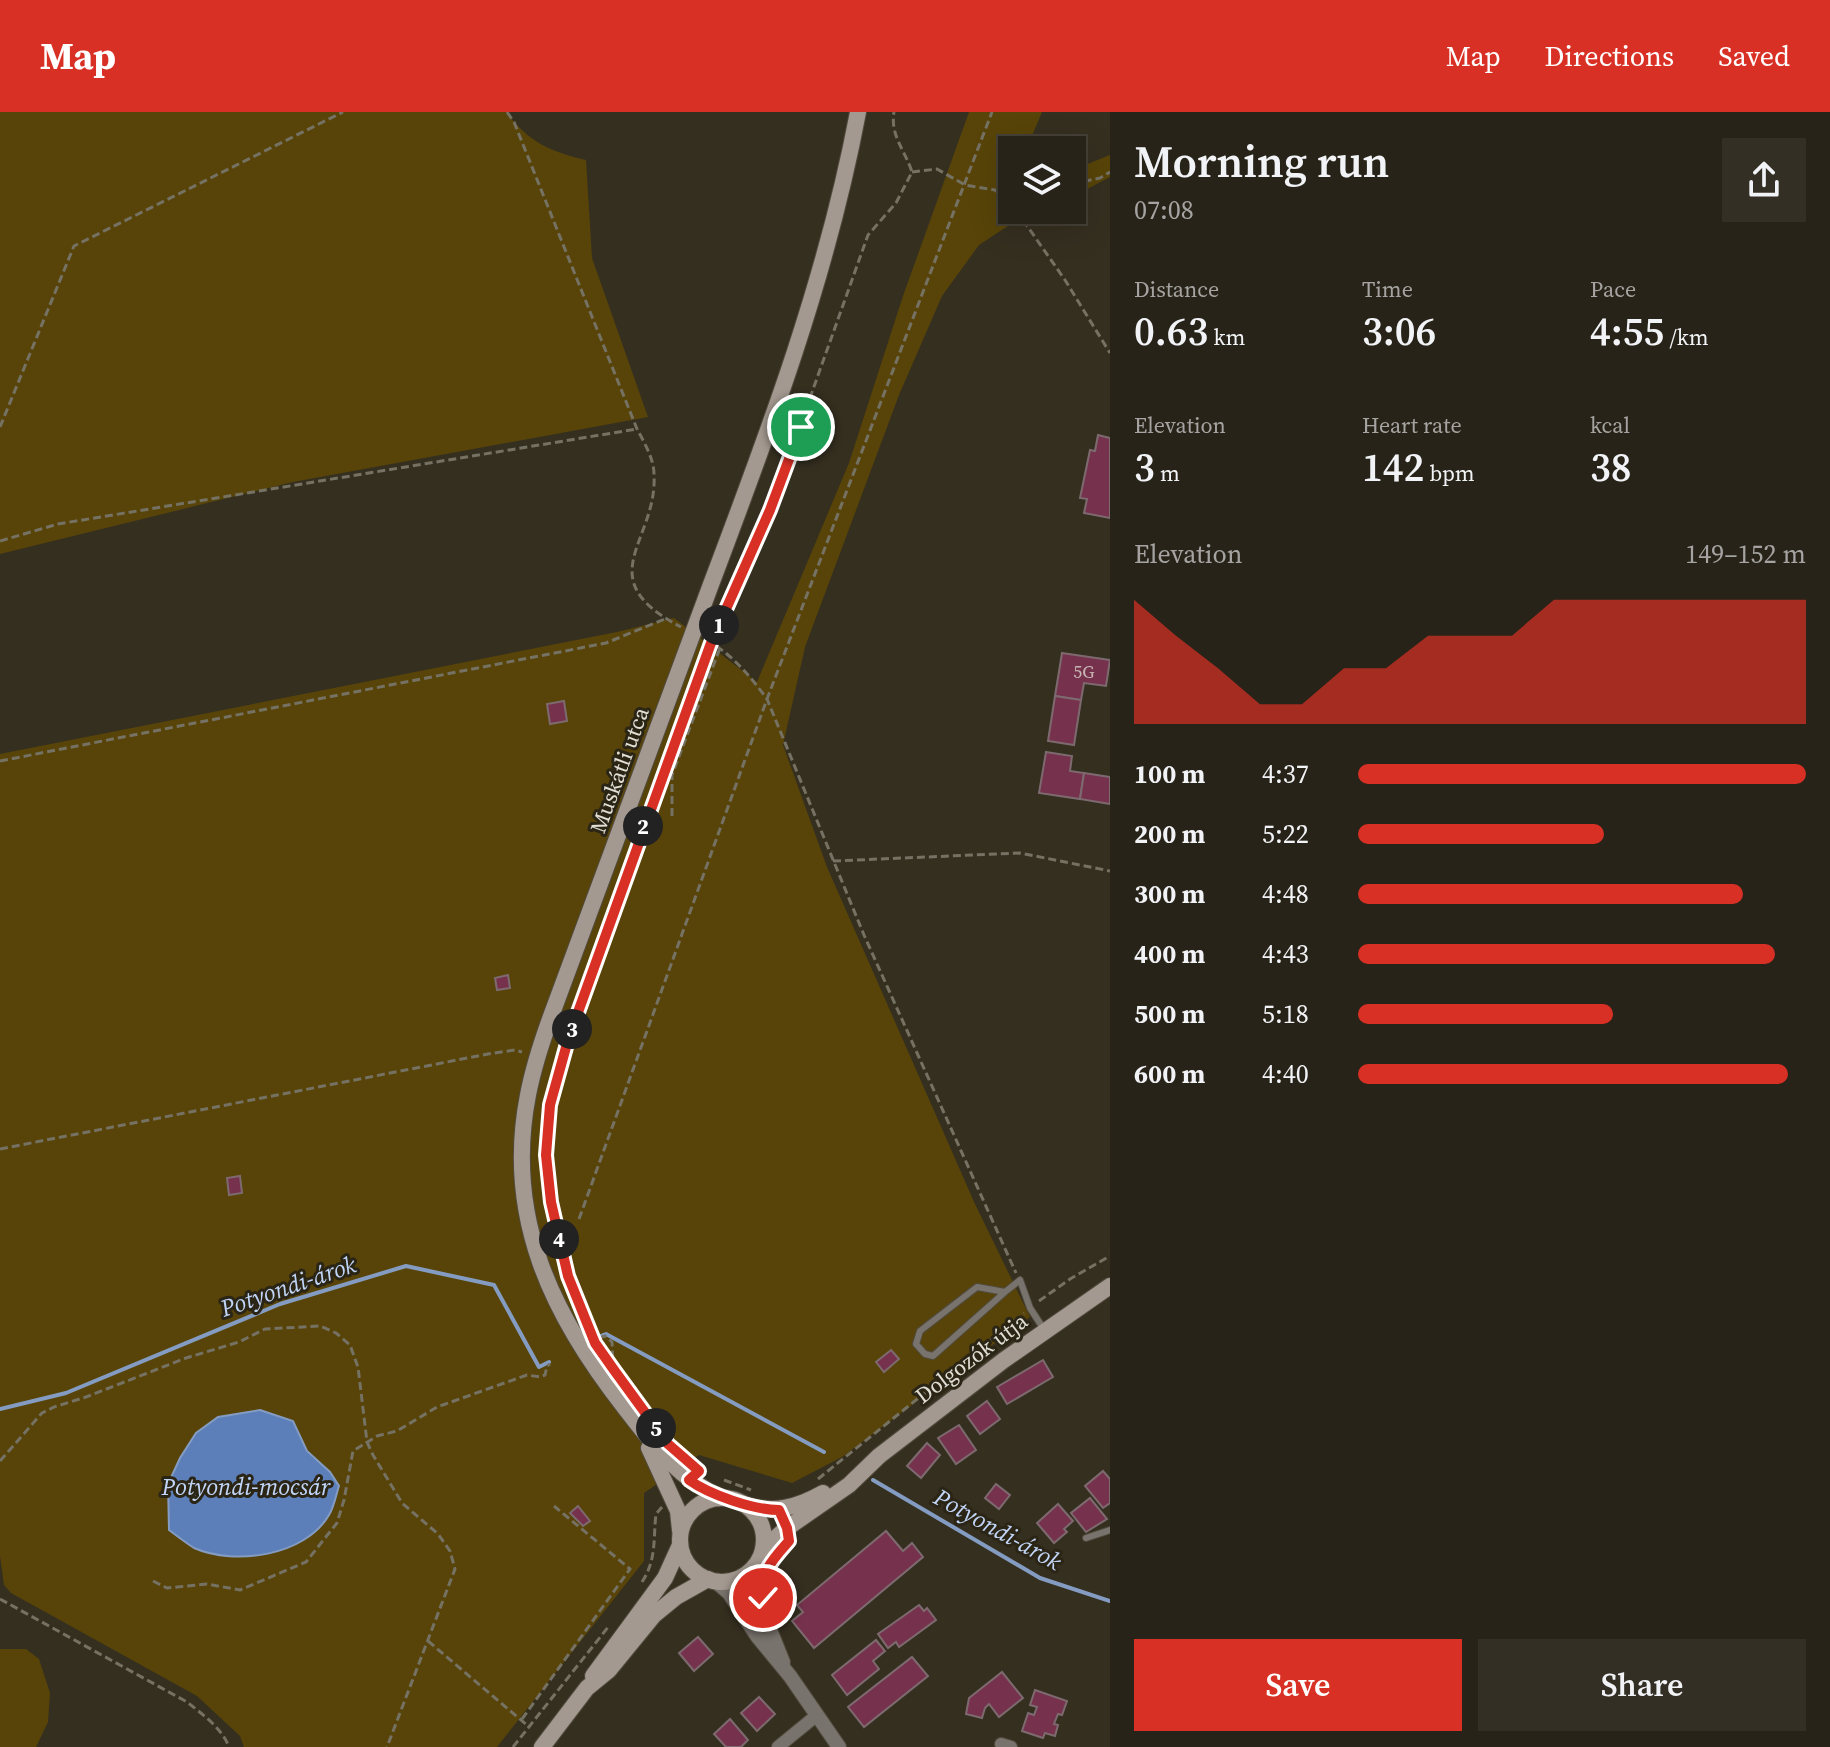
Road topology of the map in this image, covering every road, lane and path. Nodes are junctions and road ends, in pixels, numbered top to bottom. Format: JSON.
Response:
{"nodes":[{"id":1,"x":343,"y":112,"type":"edge"},
{"id":2,"x":507,"y":112,"type":"edge"},
{"id":3,"x":858,"y":112,"type":"edge"},
{"id":4,"x":894,"y":112,"type":"edge"},
{"id":5,"x":992,"y":112,"type":"edge"},
{"id":6,"x":912,"y":172,"type":"junction"},
{"id":7,"x":1110,"y":172,"type":"edge"},
{"id":8,"x":1086,"y":181,"type":"edge"},
{"id":9,"x":965,"y":185,"type":"junction"},
{"id":10,"x":995,"y":190,"type":"junction"},
{"id":11,"x":998,"y":190,"type":"edge"},
{"id":12,"x":998,"y":193,"type":"edge"},
{"id":13,"x":1026,"y":224,"type":"edge"},
{"id":14,"x":1110,"y":353,"type":"edge"},
{"id":15,"x":0,"y":427,"type":"edge"},
{"id":16,"x":637,"y":429,"type":"junction"},
{"id":17,"x":0,"y":541,"type":"edge"},
{"id":18,"x":711,"y":643,"type":"junction"},
{"id":19,"x":720,"y":648,"type":"junction"},
{"id":20,"x":767,"y":699,"type":"junction"},
{"id":21,"x":0,"y":761,"type":"edge"},
{"id":22,"x":672,"y":816,"type":"dead end"},
{"id":23,"x":833,"y":861,"type":"junction"},
{"id":24,"x":1110,"y":871,"type":"edge"},
{"id":25,"x":537,"y":1056,"type":"junction"},
{"id":26,"x":0,"y":1149,"type":"edge"},
{"id":27,"x":579,"y":1219,"type":"dead end"},
{"id":28,"x":1110,"y":1256,"type":"edge"},
{"id":29,"x":1020,"y":1280,"type":"junction"},
{"id":30,"x":1110,"y":1286,"type":"edge"},
{"id":31,"x":1005,"y":1292,"type":"junction"},
{"id":32,"x":1030,"y":1308,"type":"junction"},
{"id":33,"x":590,"y":1329,"type":"dead end"},
{"id":34,"x":1045,"y":1331,"type":"junction"},
{"id":35,"x":599,"y":1338,"type":"dead end"},
{"id":36,"x":608,"y":1361,"type":"dead end"},
{"id":37,"x":550,"y":1364,"type":"dead end"},
{"id":38,"x":641,"y":1428,"type":"junction"},
{"id":39,"x":367,"y":1442,"type":"junction"},
{"id":40,"x":0,"y":1461,"type":"edge"},
{"id":41,"x":862,"y":1470,"type":"junction"},
{"id":42,"x":714,"y":1477,"type":"dead end"},
{"id":43,"x":812,"y":1483,"type":"dead end"},
{"id":44,"x":761,"y":1493,"type":"dead end"},
{"id":45,"x":721,"y":1497,"type":"junction"},
{"id":46,"x":671,"y":1498,"type":"junction"},
{"id":47,"x":745,"y":1504,"type":"junction"},
{"id":48,"x":554,"y":1506,"type":"dead end"},
{"id":49,"x":1110,"y":1530,"type":"edge"},
{"id":50,"x":680,"y":1538,"type":"junction"},
{"id":51,"x":1086,"y":1538,"type":"dead end"},
{"id":52,"x":763,"y":1549,"type":"junction"},
{"id":53,"x":753,"y":1568,"type":"junction"},
{"id":54,"x":711,"y":1580,"type":"junction"},
{"id":55,"x":153,"y":1581,"type":"dead end"},
{"id":56,"x":637,"y":1589,"type":"dead end"},
{"id":57,"x":0,"y":1599,"type":"edge"},
{"id":58,"x":614,"y":1621,"type":"dead end"},
{"id":59,"x":428,"y":1641,"type":"junction"},
{"id":60,"x":790,"y":1676,"type":"junction"},
{"id":61,"x":587,"y":1688,"type":"junction"},
{"id":62,"x":817,"y":1715,"type":"junction"},
{"id":63,"x":522,"y":1719,"type":"junction"},
{"id":64,"x":528,"y":1726,"type":"junction"},
{"id":65,"x":229,"y":1747,"type":"edge"},
{"id":66,"x":387,"y":1747,"type":"edge"},
{"id":67,"x":513,"y":1747,"type":"edge"},
{"id":68,"x":542,"y":1747,"type":"edge"},
{"id":69,"x":778,"y":1747,"type":"edge"},
{"id":70,"x":839,"y":1747,"type":"edge"}],
"edges":[{"from":1,"to":15,"type":"path"},
{"from":2,"to":16,"type":"path"},
{"from":3,"to":25,"type":"main road","name":"Muskátli utca"},
{"from":4,"to":6,"type":"path"},
{"from":5,"to":9,"type":"path"},
{"from":6,"to":9,"type":"path"},
{"from":6,"to":18,"type":"path"},
{"from":7,"to":8,"type":"path"},
{"from":9,"to":10,"type":"path"},
{"from":9,"to":20,"type":"path"},
{"from":10,"to":11,"type":"path"},
{"from":10,"to":12,"type":"path"},
{"from":13,"to":14,"type":"path"},
{"from":16,"to":17,"type":"path"},
{"from":16,"to":21,"type":"path"},
{"from":18,"to":19,"type":"path"},
{"from":18,"to":33,"type":"path"},
{"from":19,"to":20,"type":"path"},
{"from":19,"to":22,"type":"path"},
{"from":20,"to":23,"type":"path"},
{"from":20,"to":27,"type":"path"},
{"from":23,"to":24,"type":"path"},
{"from":23,"to":29,"type":"path"},
{"from":25,"to":26,"type":"path"},
{"from":25,"to":38,"type":"main road","name":"Muskátli utca"},
{"from":28,"to":32,"type":"path"},
{"from":29,"to":31,"type":"lane"},
{"from":29,"to":32,"type":"lane"},
{"from":30,"to":34,"type":"main road","name":"Dolgozók útja"},
{"from":31,"to":31,"type":"lane"},
{"from":32,"to":34,"type":"lane"},
{"from":32,"to":43,"type":"path"},
{"from":34,"to":41,"type":"main road","name":"Dolgozók útja"},
{"from":35,"to":36,"type":"path"},
{"from":37,"to":39,"type":"path"},
{"from":38,"to":45,"type":"main road","name":"Muskátli utca"},
{"from":38,"to":46,"type":"main road","name":"Muskátli utca"},
{"from":39,"to":40,"type":"path"},
{"from":39,"to":55,"type":"path"},
{"from":39,"to":59,"type":"path"},
{"from":41,"to":47,"type":"main road","name":"Dolgozók útja"},
{"from":41,"to":52,"type":"main road","name":"Dolgozók útja"},
{"from":42,"to":44,"type":"path"},
{"from":45,"to":47,"type":"main road"},
{"from":45,"to":50,"type":"main road"},
{"from":46,"to":50,"type":"main road","name":"Muskátli utca"},
{"from":46,"to":56,"type":"path"},
{"from":47,"to":52,"type":"main road"},
{"from":48,"to":63,"type":"path"},
{"from":49,"to":51,"type":"lane"},
{"from":50,"to":54,"type":"main road"},
{"from":50,"to":61,"type":"main road"},
{"from":52,"to":53,"type":"main road"},
{"from":53,"to":54,"type":"main road"},
{"from":53,"to":60,"type":"street"},
{"from":54,"to":60,"type":"street"},
{"from":54,"to":61,"type":"main road"},
{"from":57,"to":65,"type":"path"},
{"from":58,"to":64,"type":"path"},
{"from":59,"to":63,"type":"path"},
{"from":59,"to":66,"type":"path"},
{"from":60,"to":62,"type":"street"},
{"from":61,"to":68,"type":"main road"},
{"from":62,"to":69,"type":"street"},
{"from":62,"to":70,"type":"street"},
{"from":63,"to":64,"type":"path"},
{"from":64,"to":67,"type":"path"}]}
